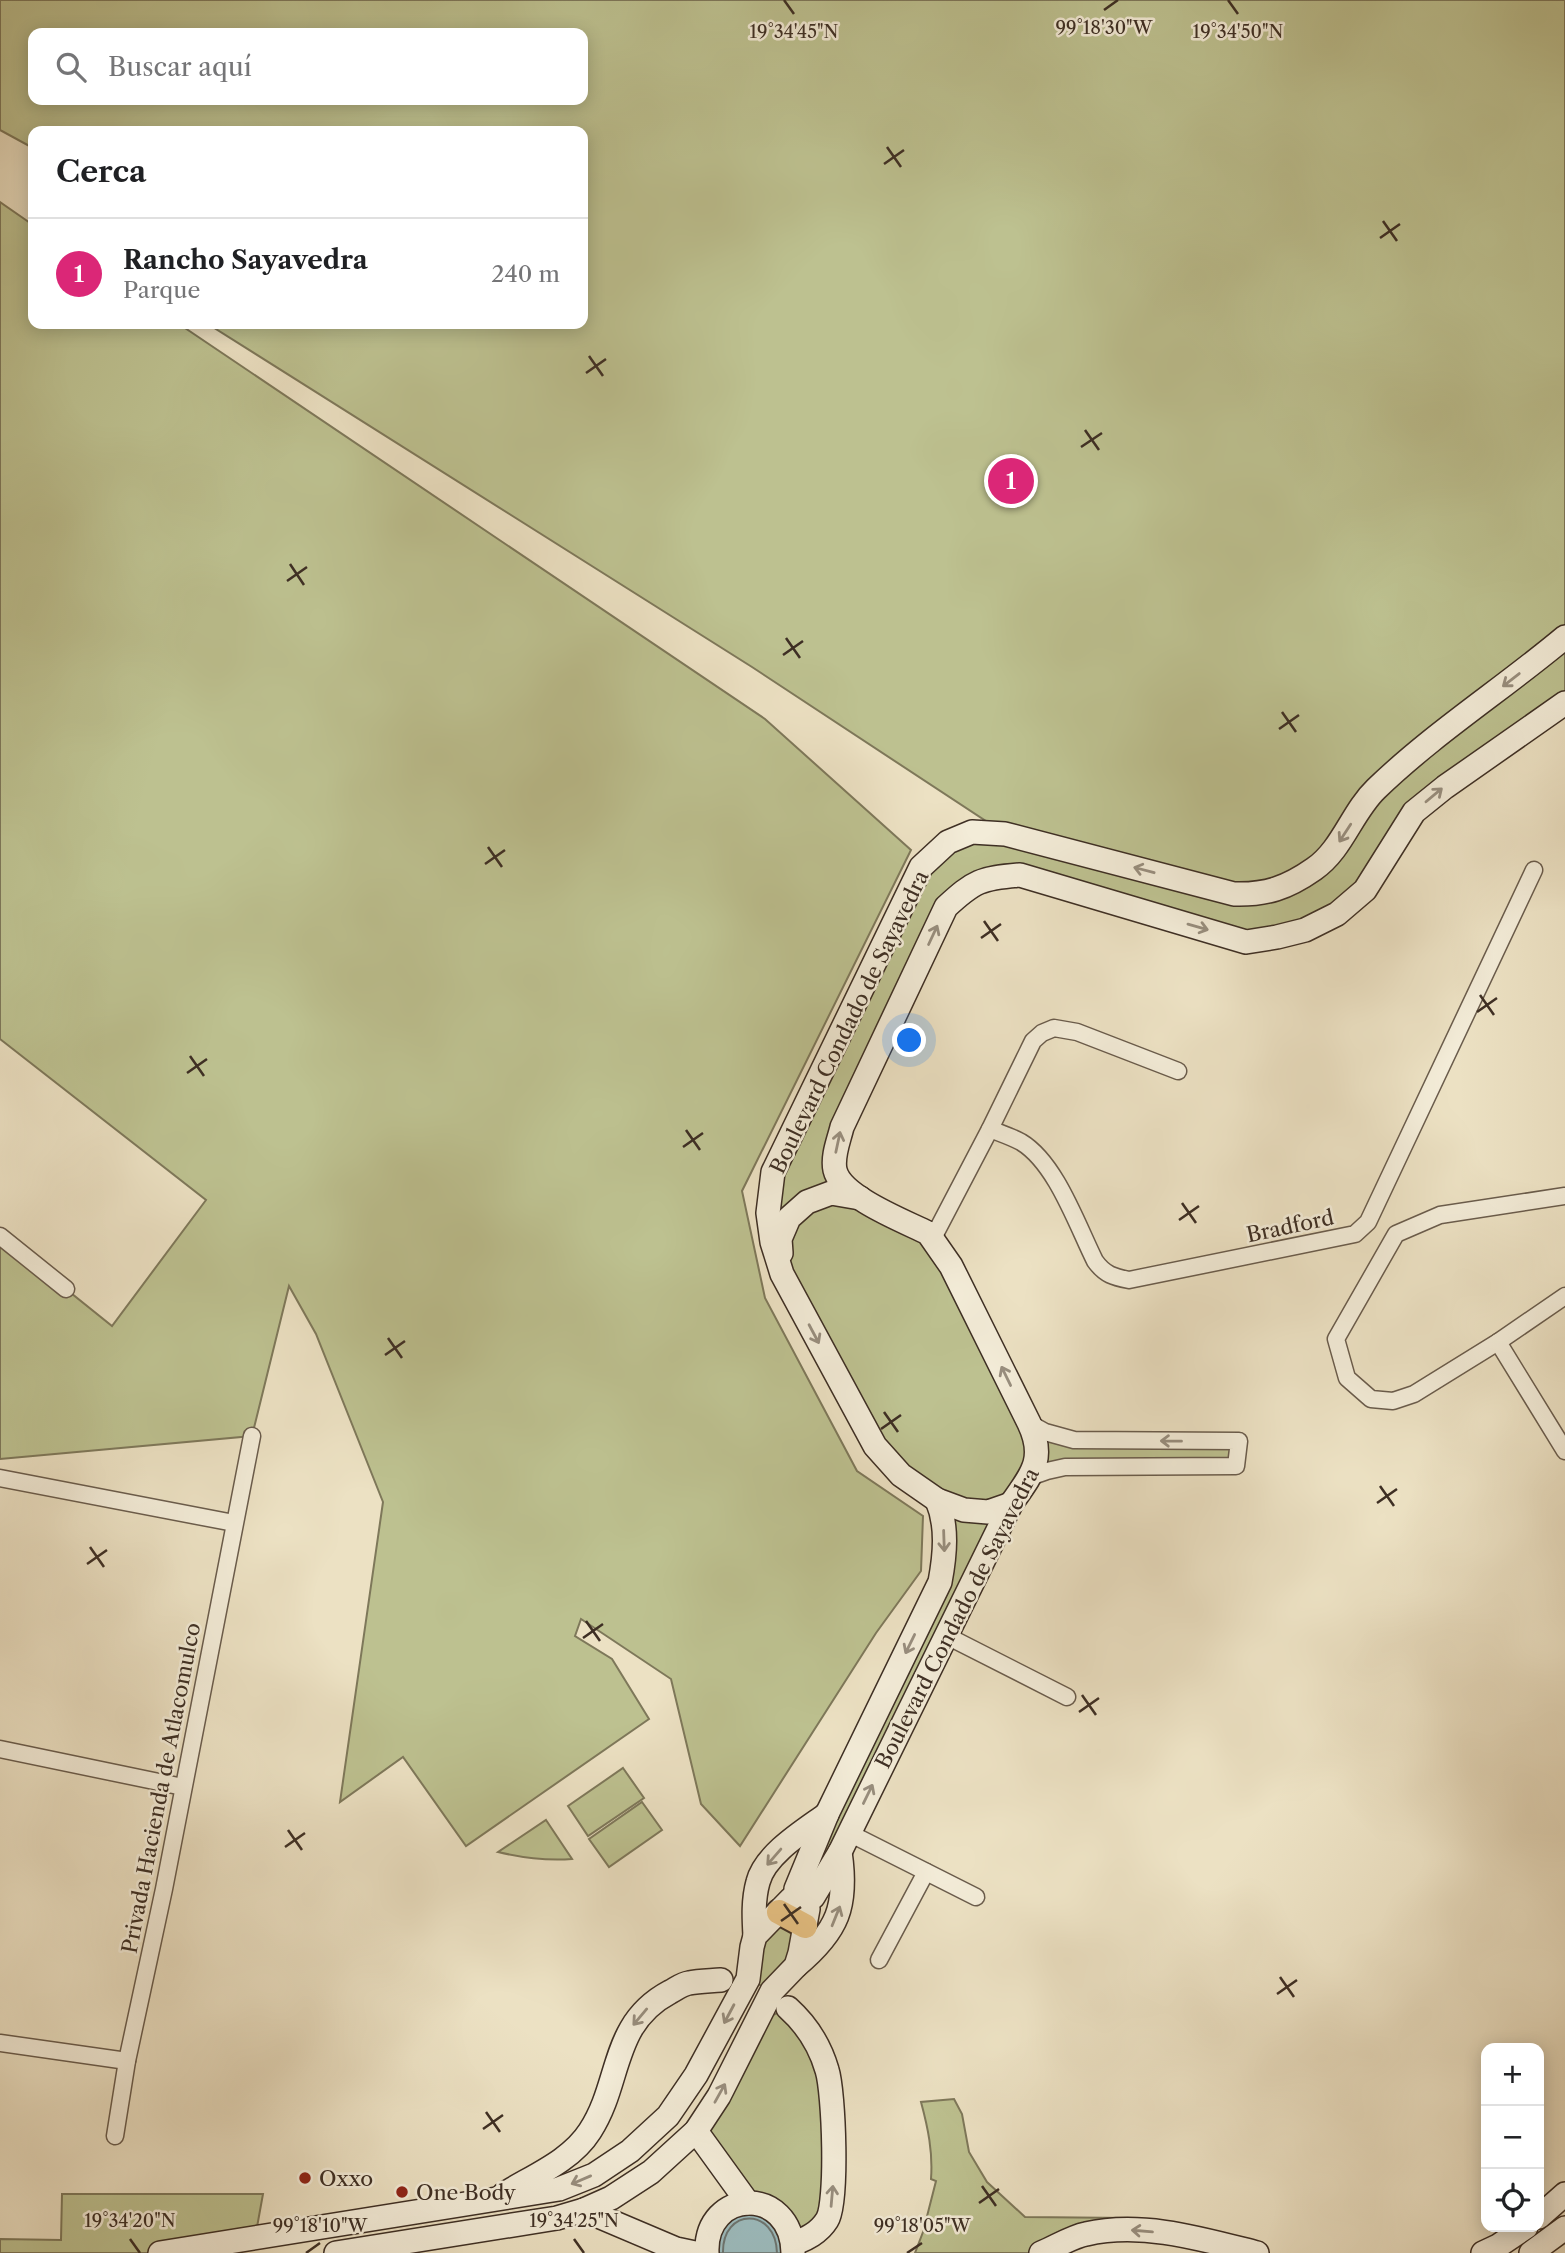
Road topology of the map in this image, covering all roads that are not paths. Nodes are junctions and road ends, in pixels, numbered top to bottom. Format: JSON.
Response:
{"nodes":[{"id":1,"x":1565,"y":637,"type":"edge"},
{"id":2,"x":1565,"y":703,"type":"edge"},
{"id":3,"x":1534,"y":870,"type":"dead end"},
{"id":4,"x":1178,"y":1071,"type":"dead end"},
{"id":5,"x":990,"y":1129,"type":"junction"},
{"id":6,"x":1565,"y":1196,"type":"edge"},
{"id":7,"x":862,"y":1199,"type":"junction"},
{"id":8,"x":0,"y":1236,"type":"edge"},
{"id":9,"x":933,"y":1238,"type":"junction"},
{"id":10,"x":782,"y":1273,"type":"junction"},
{"id":11,"x":66,"y":1289,"type":"dead end"},
{"id":12,"x":1565,"y":1296,"type":"edge"},
{"id":13,"x":1498,"y":1342,"type":"junction"},
{"id":14,"x":1029,"y":1423,"type":"junction"},
{"id":15,"x":252,"y":1436,"type":"dead end"},
{"id":16,"x":1565,"y":1451,"type":"edge"},
{"id":17,"x":0,"y":1478,"type":"edge"},
{"id":18,"x":1030,"y":1478,"type":"junction"},
{"id":19,"x":937,"y":1500,"type":"junction"},
{"id":20,"x":1011,"y":1504,"type":"junction"},
{"id":21,"x":234,"y":1523,"type":"junction"},
{"id":22,"x":945,"y":1635,"type":"junction"},
{"id":23,"x":1067,"y":1697,"type":"dead end"},
{"id":24,"x":0,"y":1749,"type":"edge"},
{"id":25,"x":183,"y":1787,"type":"junction"},
{"id":26,"x":827,"y":1814,"type":"junction"},
{"id":27,"x":844,"y":1843,"type":"junction"},
{"id":28,"x":926,"y":1872,"type":"junction"},
{"id":29,"x":976,"y":1898,"type":"dead end"},
{"id":30,"x":800,"y":1903,"type":"junction"},
{"id":31,"x":755,"y":1936,"type":"junction"},
{"id":32,"x":879,"y":1960,"type":"dead end"},
{"id":33,"x":796,"y":1966,"type":"junction"},
{"id":34,"x":748,"y":1979,"type":"junction"},
{"id":35,"x":720,"y":1980,"type":"dead end"},
{"id":36,"x":780,"y":1999,"type":"junction"},
{"id":37,"x":0,"y":2043,"type":"edge"},
{"id":38,"x":127,"y":2061,"type":"junction"},
{"id":39,"x":696,"y":2131,"type":"junction"},
{"id":40,"x":115,"y":2136,"type":"dead end"},
{"id":41,"x":1565,"y":2194,"type":"edge"},
{"id":42,"x":494,"y":2200,"type":"junction"},
{"id":43,"x":748,"y":2203,"type":"junction"},
{"id":44,"x":583,"y":2210,"type":"junction"},
{"id":45,"x":1544,"y":2213,"type":"edge"},
{"id":46,"x":1565,"y":2228,"type":"edge"},
{"id":47,"x":1519,"y":2232,"type":"edge"},
{"id":48,"x":793,"y":2249,"type":"edge"},
{"id":49,"x":160,"y":2253,"type":"edge"},
{"id":50,"x":336,"y":2253,"type":"edge"},
{"id":51,"x":695,"y":2253,"type":"edge"},
{"id":52,"x":707,"y":2253,"type":"edge"},
{"id":53,"x":1041,"y":2253,"type":"edge"},
{"id":54,"x":1256,"y":2253,"type":"edge"},
{"id":55,"x":1483,"y":2253,"type":"edge"},
{"id":56,"x":1531,"y":2253,"type":"edge"}],
"edges":[{"from":1,"to":10,"type":"main road","name":"Boulevard Condado de Sayavedra","one_way":true},
{"from":7,"to":2,"type":"main road","name":"Boulevard Condado de Sayavedra","one_way":true},
{"from":3,"to":5,"type":"street","name":"Bradford"},
{"from":4,"to":5,"type":"street"},
{"from":5,"to":9,"type":"street"},
{"from":6,"to":13,"type":"street"},
{"from":7,"to":9,"type":"main road","name":"Boulevard Condado de Sayavedra"},
{"from":7,"to":10,"type":"main road"},
{"from":8,"to":11,"type":"street"},
{"from":14,"to":9,"type":"main road","name":"Boulevard Condado de Sayavedra","one_way":true},
{"from":10,"to":19,"type":"main road","name":"Boulevard Condado de Sayavedra","one_way":true},
{"from":12,"to":13,"type":"street"},
{"from":13,"to":16,"type":"street"},
{"from":14,"to":18,"type":"main road","name":"Boulevard Condado de Sayavedra"},
{"from":18,"to":14,"type":"street","one_way":true},
{"from":15,"to":21,"type":"street","name":"Privada Hacienda de Atlacomulco"},
{"from":17,"to":21,"type":"street"},
{"from":18,"to":20,"type":"main road","name":"Boulevard Condado de Sayavedra"},
{"from":19,"to":20,"type":"main road"},
{"from":19,"to":26,"type":"main road","name":"Boulevard Condado de Sayavedra","one_way":true},
{"from":20,"to":22,"type":"main road","name":"Boulevard Condado de Sayavedra"},
{"from":21,"to":25,"type":"street","name":"Privada Hacienda de Atlacomulco"},
{"from":22,"to":23,"type":"street"},
{"from":27,"to":22,"type":"main road","name":"Boulevard Condado de Sayavedra","one_way":true},
{"from":24,"to":25,"type":"street","name":"Privada Hacienda de Atlacomulco"},
{"from":25,"to":38,"type":"street","name":"Privada Hacienda de Atlacomulco"},
{"from":26,"to":30,"type":"main road","name":"Boulevard Condado de Sayavedra"},
{"from":26,"to":31,"type":"main road","name":"Boulevard Condado de Sayavedra","one_way":true},
{"from":27,"to":28,"type":"street"},
{"from":27,"to":30,"type":"main road","name":"Boulevard Condado de Sayavedra"},
{"from":33,"to":27,"type":"main road","name":"Boulevard Condado de Sayavedra","one_way":true},
{"from":28,"to":29,"type":"street"},
{"from":28,"to":32,"type":"street"},
{"from":30,"to":31,"type":"main road"},
{"from":30,"to":33,"type":"main road"},
{"from":31,"to":34,"type":"main road","name":"Boulevard Condado de Sayavedra"},
{"from":33,"to":36,"type":"main road","name":"Boulevard Condado de Sayavedra"},
{"from":34,"to":36,"type":"main road"},
{"from":34,"to":42,"type":"main road","one_way":true},
{"from":35,"to":42,"type":"main road","one_way":true},
{"from":39,"to":36,"type":"main road","name":"Boulevard Condado de Sayavedra","one_way":true},
{"from":48,"to":36,"type":"main road","one_way":true},
{"from":37,"to":38,"type":"street"},
{"from":38,"to":40,"type":"street","name":"Privada Hacienda de Atlacomulco"},
{"from":39,"to":43,"type":"main road"},
{"from":39,"to":44,"type":"main road","name":"Boulevard Condado de Sayavedra"},
{"from":41,"to":45,"type":"main road"},
{"from":42,"to":49,"type":"main road"},
{"from":43,"to":48,"type":"main road"},
{"from":43,"to":52,"type":"main road"},
{"from":44,"to":50,"type":"main road","name":"Boulevard Condado de Sayavedra"},
{"from":44,"to":51,"type":"main road"},
{"from":46,"to":56,"type":"main road"},
{"from":47,"to":55,"type":"main road"},
{"from":54,"to":53,"type":"main road","one_way":true}]}
